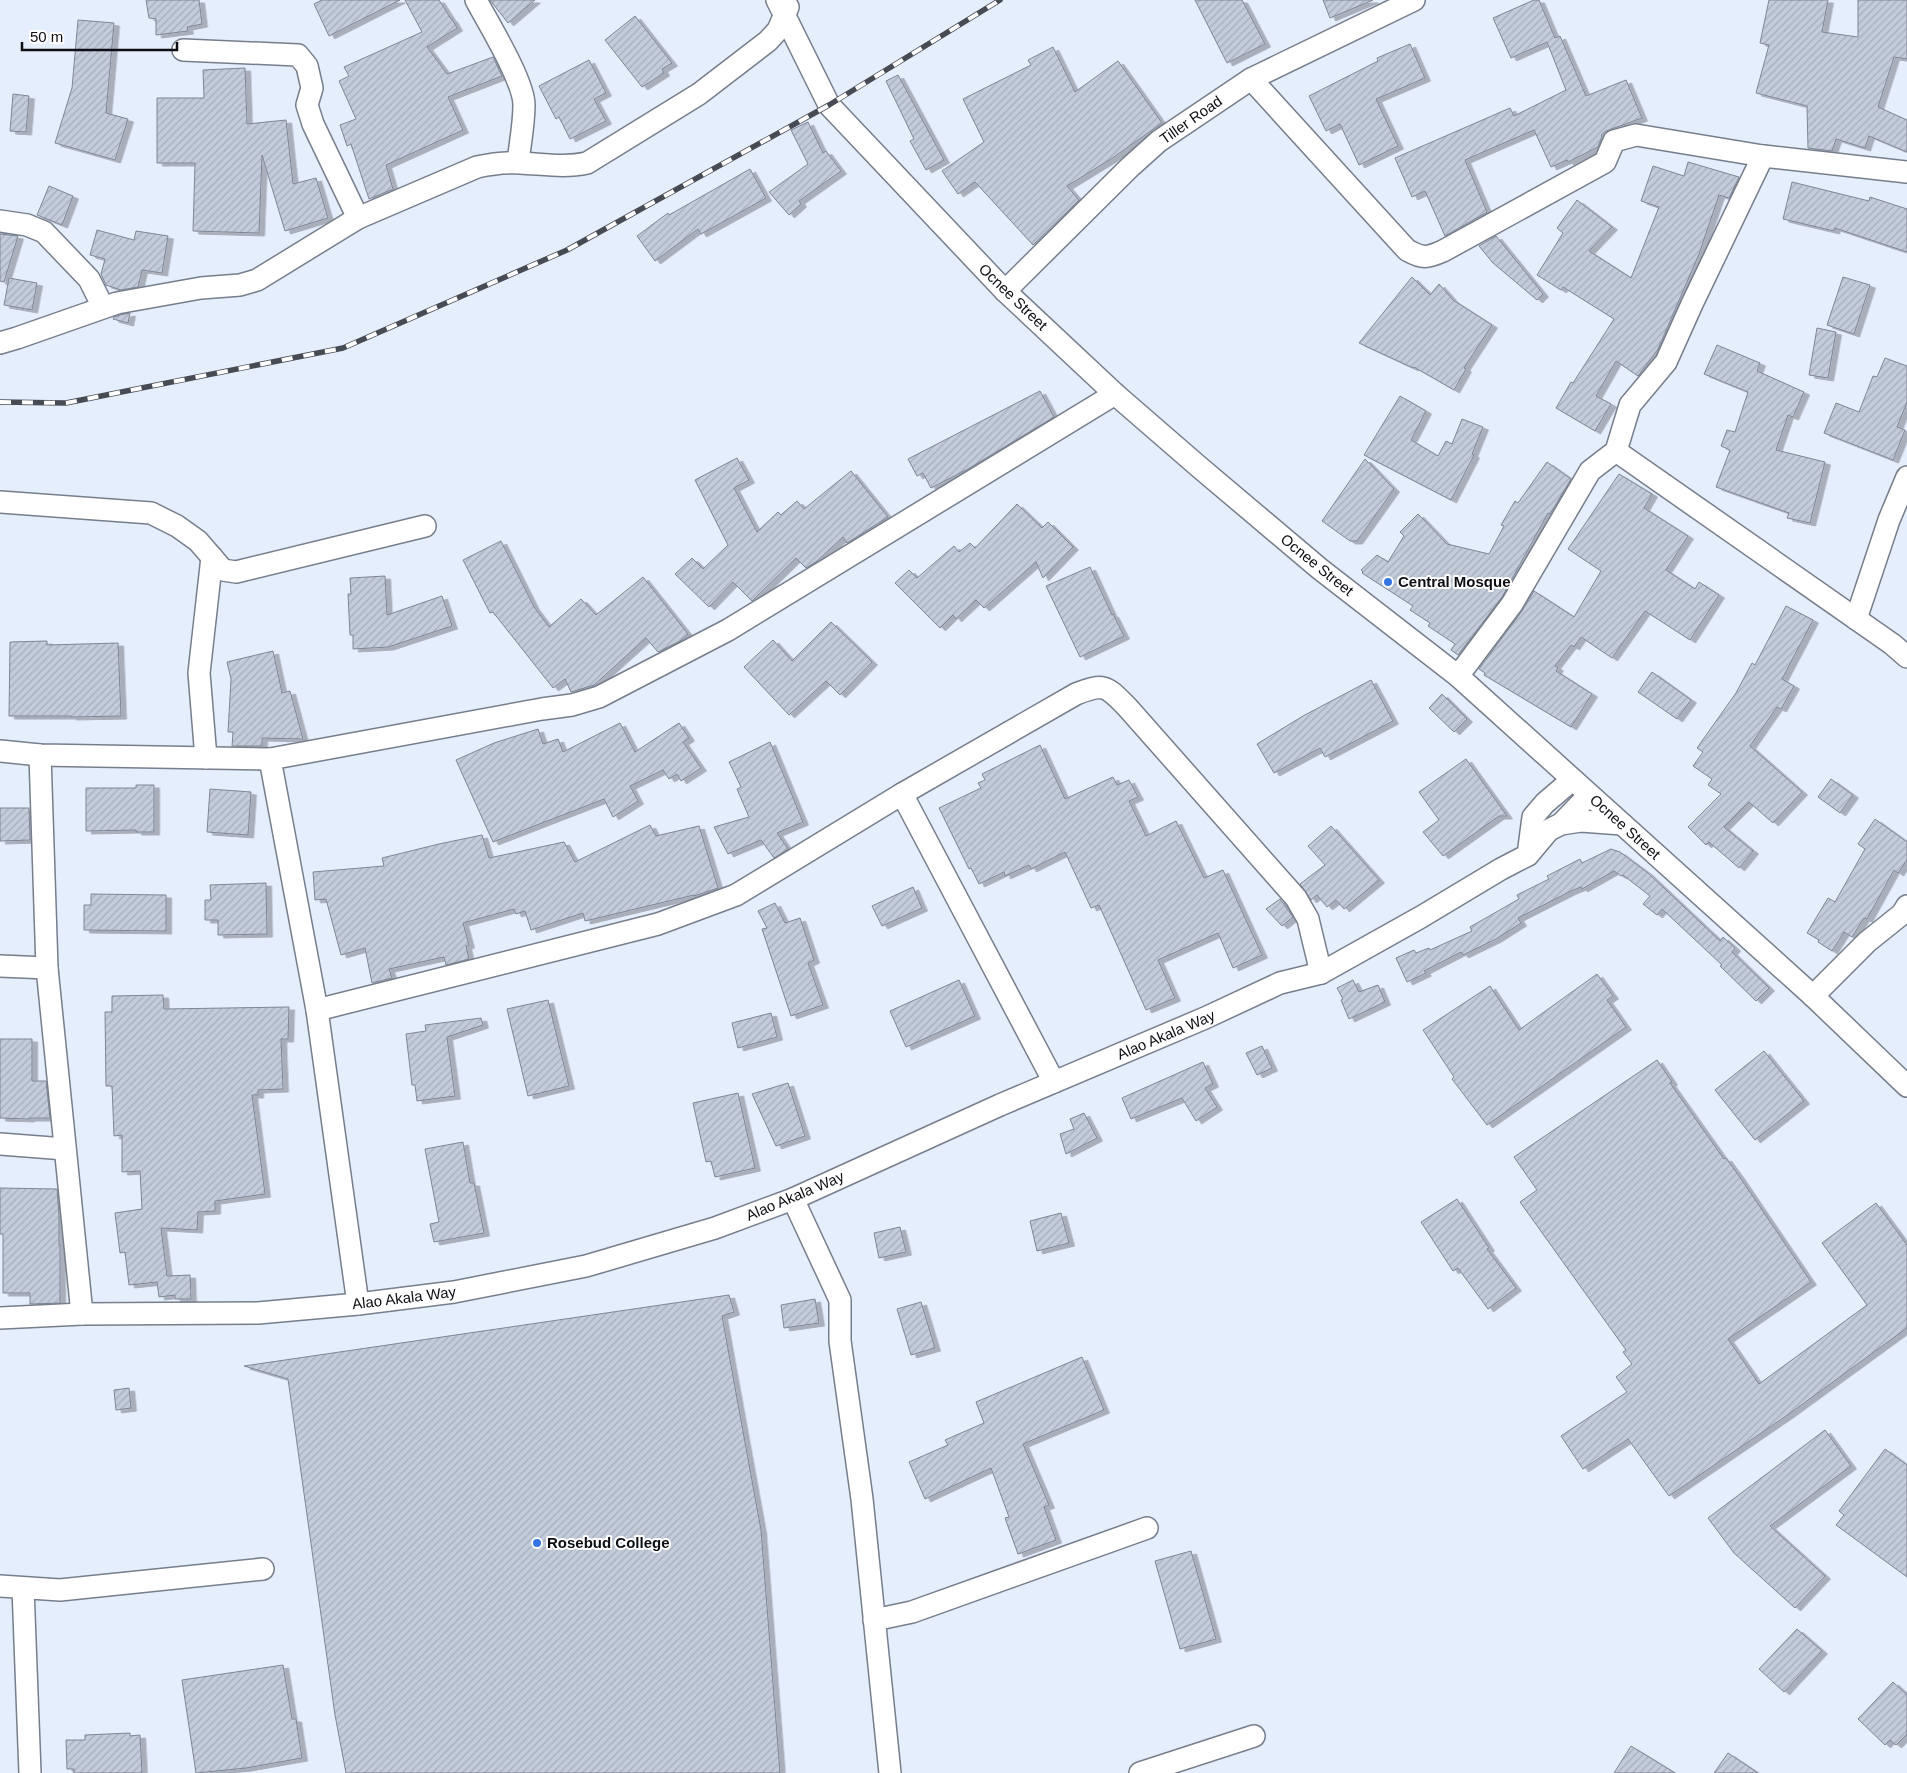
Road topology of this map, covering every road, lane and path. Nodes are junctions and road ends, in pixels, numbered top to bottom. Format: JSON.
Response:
{"nodes":[{"id":1,"x":476,"y":0,"type":"edge"},
{"id":2,"x":1414,"y":0,"type":"edge"},
{"id":3,"x":784,"y":5,"type":"edge"},
{"id":4,"x":184,"y":50,"type":"dead end"},
{"id":5,"x":1251,"y":79,"type":"junction"},
{"id":6,"x":1763,"y":156,"type":"junction"},
{"id":7,"x":518,"y":162,"type":"junction"},
{"id":8,"x":1907,"y":172,"type":"edge"},
{"id":9,"x":358,"y":218,"type":"junction"},
{"id":10,"x":0,"y":221,"type":"edge"},
{"id":11,"x":1005,"y":291,"type":"junction"},
{"id":12,"x":103,"y":307,"type":"junction"},
{"id":13,"x":0,"y":342,"type":"edge"},
{"id":14,"x":1115,"y":394,"type":"junction"},
{"id":15,"x":1616,"y":451,"type":"junction"},
{"id":16,"x":1907,"y":477,"type":"edge"},
{"id":17,"x":0,"y":502,"type":"edge"},
{"id":18,"x":425,"y":526,"type":"dead end"},
{"id":19,"x":212,"y":557,"type":"junction"},
{"id":20,"x":1856,"y":619,"type":"junction"},
{"id":21,"x":1907,"y":657,"type":"edge"},
{"id":22,"x":1458,"y":676,"type":"junction"},
{"id":23,"x":0,"y":751,"type":"edge"},
{"id":24,"x":1544,"y":754,"type":"junction"},
{"id":25,"x":40,"y":755,"type":"junction"},
{"id":26,"x":206,"y":758,"type":"junction"},
{"id":27,"x":270,"y":759,"type":"junction"},
{"id":28,"x":1572,"y":780,"type":"junction"},
{"id":29,"x":902,"y":794,"type":"junction"},
{"id":30,"x":1589,"y":795,"type":"junction"},
{"id":31,"x":1545,"y":803,"type":"junction"},
{"id":32,"x":1561,"y":824,"type":"junction"},
{"id":33,"x":1622,"y":824,"type":"junction"},
{"id":34,"x":1528,"y":855,"type":"junction"},
{"id":35,"x":1907,"y":906,"type":"edge"},
{"id":36,"x":0,"y":966,"type":"edge"},
{"id":37,"x":47,"y":968,"type":"junction"},
{"id":38,"x":1321,"y":973,"type":"junction"},
{"id":39,"x":1813,"y":996,"type":"junction"},
{"id":40,"x":317,"y":1010,"type":"junction"},
{"id":41,"x":1054,"y":1082,"type":"junction"},
{"id":42,"x":1907,"y":1086,"type":"edge"},
{"id":43,"x":0,"y":1144,"type":"edge"},
{"id":44,"x":65,"y":1149,"type":"junction"},
{"id":45,"x":793,"y":1199,"type":"junction"},
{"id":46,"x":358,"y":1304,"type":"junction"},
{"id":47,"x":82,"y":1314,"type":"junction"},
{"id":48,"x":0,"y":1318,"type":"edge"},
{"id":49,"x":1148,"y":1528,"type":"dead end"},
{"id":50,"x":264,"y":1569,"type":"dead end"},
{"id":51,"x":0,"y":1586,"type":"edge"},
{"id":52,"x":23,"y":1588,"type":"junction"},
{"id":53,"x":874,"y":1620,"type":"junction"},
{"id":54,"x":1254,"y":1736,"type":"dead end"},
{"id":55,"x":30,"y":1773,"type":"edge"},
{"id":56,"x":890,"y":1773,"type":"edge"},
{"id":57,"x":1140,"y":1773,"type":"edge"}],
"edges":[{"from":1,"to":7,"type":"street"},
{"from":2,"to":5,"type":"street","name":"Tiller Road"},
{"from":3,"to":7,"type":"street"},
{"from":3,"to":11,"type":"street","name":"Ocnee Street"},
{"from":4,"to":9,"type":"street"},
{"from":5,"to":6,"type":"street"},
{"from":5,"to":11,"type":"street","name":"Tiller Road"},
{"from":6,"to":8,"type":"street"},
{"from":6,"to":15,"type":"street"},
{"from":7,"to":9,"type":"street"},
{"from":9,"to":12,"type":"street"},
{"from":10,"to":12,"type":"street"},
{"from":11,"to":14,"type":"street","name":"Ocnee Street"},
{"from":12,"to":13,"type":"street"},
{"from":14,"to":22,"type":"street","name":"Ocnee Street"},
{"from":14,"to":27,"type":"street"},
{"from":15,"to":20,"type":"street"},
{"from":15,"to":22,"type":"street"},
{"from":16,"to":20,"type":"street"},
{"from":17,"to":19,"type":"street"},
{"from":18,"to":19,"type":"street"},
{"from":19,"to":26,"type":"street"},
{"from":20,"to":21,"type":"street"},
{"from":22,"to":24,"type":"street","name":"Ocnee Street"},
{"from":23,"to":25,"type":"street"},
{"from":24,"to":28,"type":"street","name":"Ocnee Street"},
{"from":24,"to":31,"type":"street"},
{"from":25,"to":26,"type":"street"},
{"from":25,"to":37,"type":"street"},
{"from":26,"to":27,"type":"street"},
{"from":27,"to":40,"type":"street"},
{"from":28,"to":30,"type":"street","name":"Ocnee Street"},
{"from":28,"to":31,"type":"street"},
{"from":29,"to":38,"type":"street"},
{"from":29,"to":40,"type":"street"},
{"from":29,"to":41,"type":"street"},
{"from":30,"to":32,"type":"street","name":"Alao Akala Way"},
{"from":30,"to":33,"type":"street","name":"Ocnee Street"},
{"from":31,"to":34,"type":"street"},
{"from":32,"to":33,"type":"street"},
{"from":32,"to":34,"type":"street","name":"Alao Akala Way"},
{"from":33,"to":39,"type":"street","name":"Ocnee Street"},
{"from":34,"to":38,"type":"street","name":"Alao Akala Way"},
{"from":35,"to":39,"type":"street"},
{"from":36,"to":37,"type":"street"},
{"from":37,"to":44,"type":"street"},
{"from":38,"to":41,"type":"street","name":"Alao Akala Way"},
{"from":39,"to":42,"type":"street","name":"Ocnee Street"},
{"from":40,"to":46,"type":"street"},
{"from":41,"to":45,"type":"street","name":"Alao Akala Way"},
{"from":43,"to":44,"type":"street"},
{"from":44,"to":47,"type":"street"},
{"from":45,"to":46,"type":"street","name":"Alao Akala Way"},
{"from":45,"to":53,"type":"street"},
{"from":46,"to":47,"type":"street","name":"Alao Akala Way"},
{"from":47,"to":48,"type":"street","name":"Alao Akala Way"},
{"from":49,"to":53,"type":"street"},
{"from":50,"to":52,"type":"street"},
{"from":51,"to":52,"type":"street"},
{"from":52,"to":55,"type":"street"},
{"from":53,"to":56,"type":"street"},
{"from":54,"to":57,"type":"street"}]}
